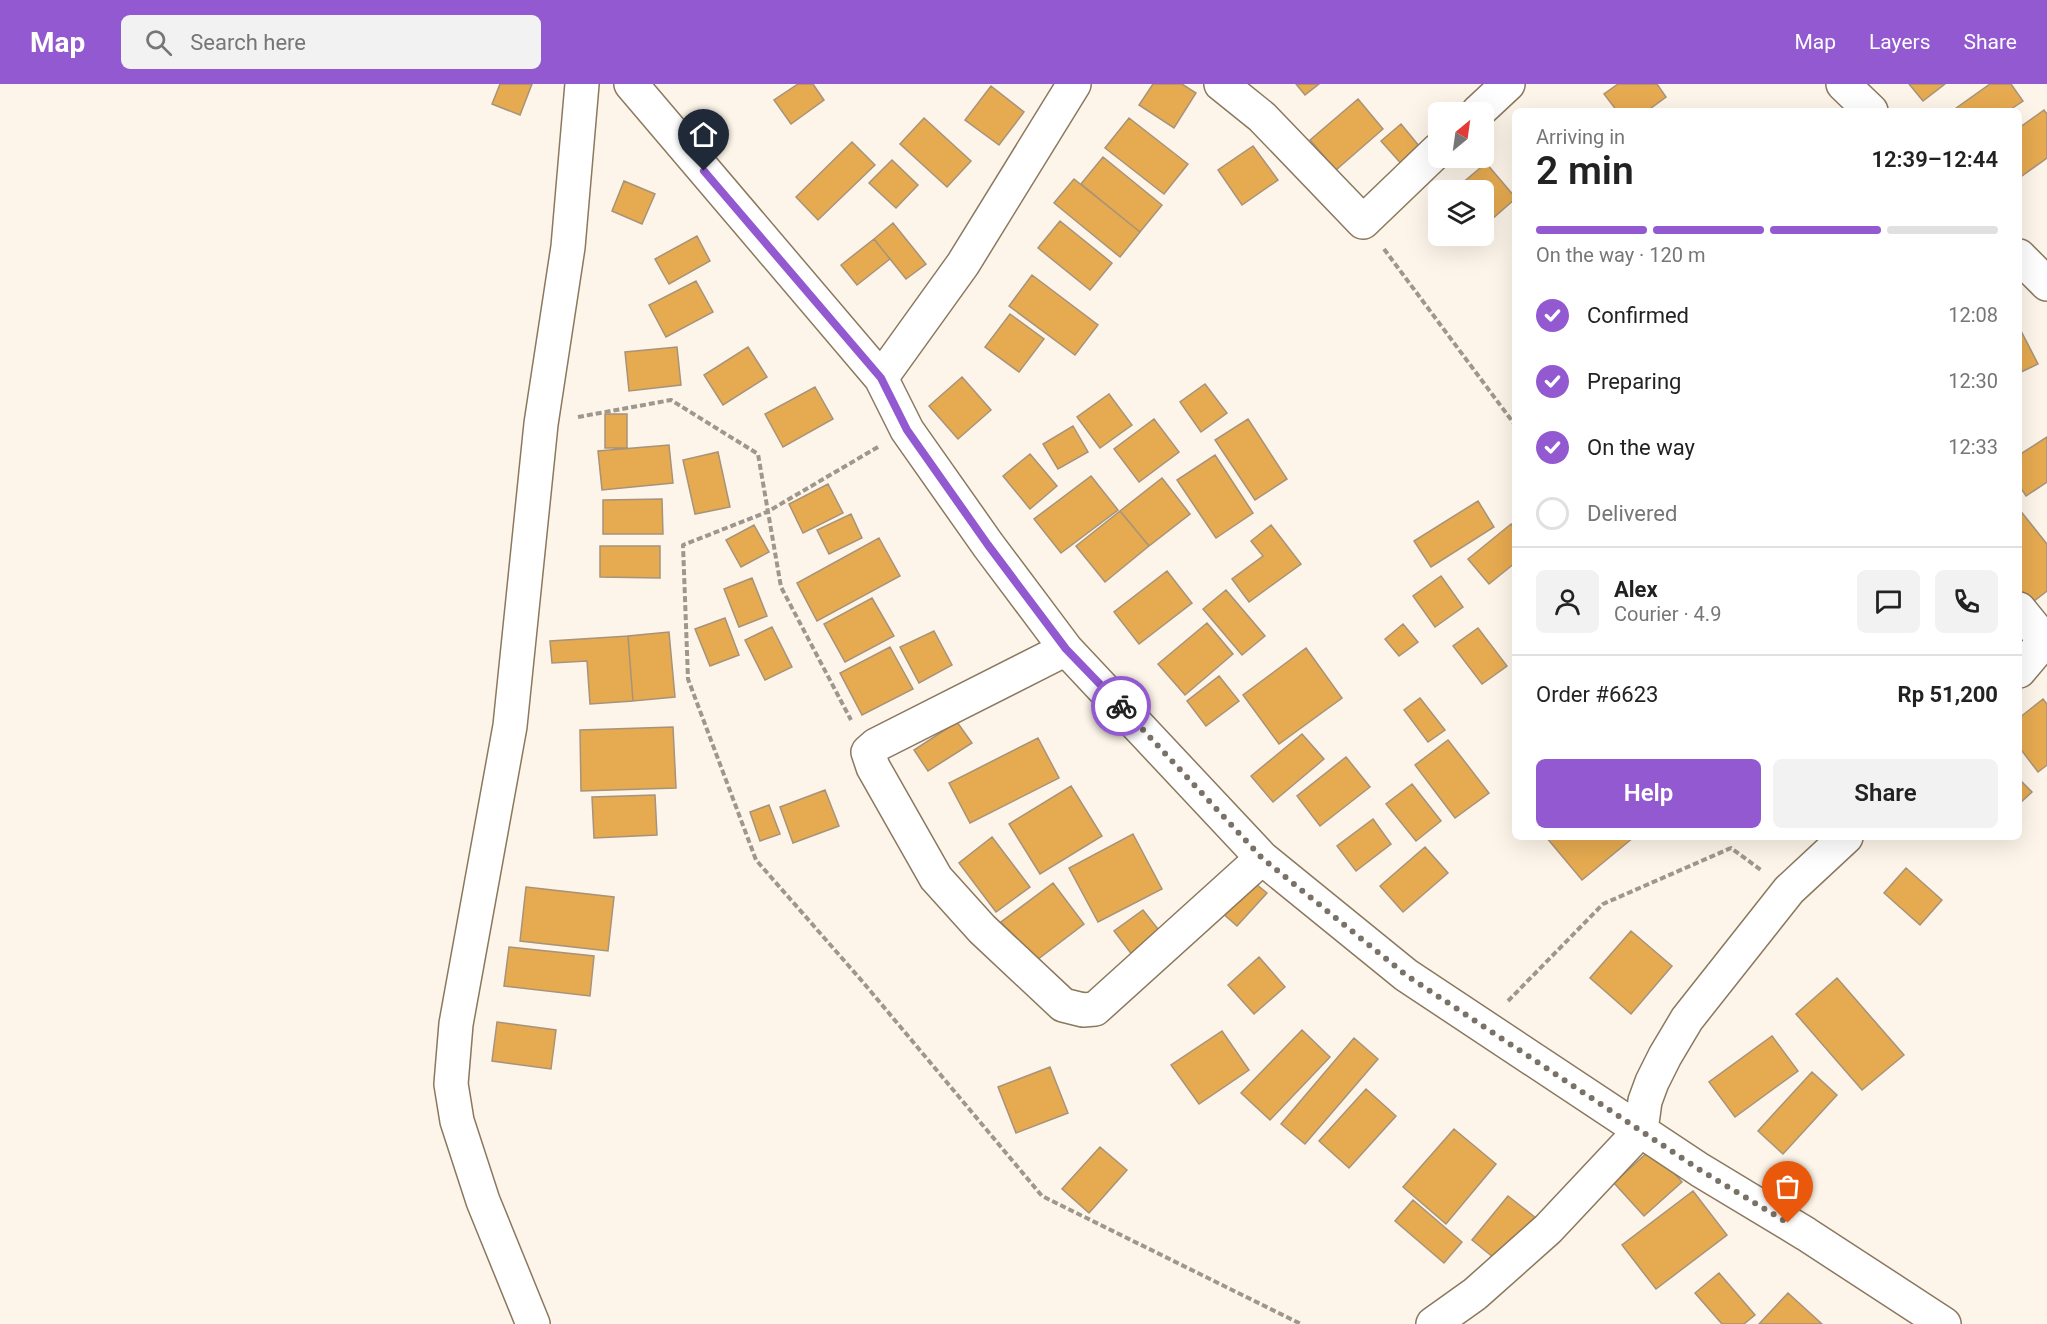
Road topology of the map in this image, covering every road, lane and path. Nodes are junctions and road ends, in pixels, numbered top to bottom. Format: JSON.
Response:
{"nodes":[{"id":1,"x":582,"y":84,"type":"edge"},
{"id":2,"x":631,"y":84,"type":"edge"},
{"id":3,"x":1074,"y":84,"type":"edge"},
{"id":4,"x":1221,"y":84,"type":"edge"},
{"id":5,"x":1508,"y":84,"type":"edge"},
{"id":6,"x":1843,"y":84,"type":"edge"},
{"id":7,"x":1489,"y":102,"type":"edge"},
{"id":8,"x":1868,"y":108,"type":"edge"},
{"id":9,"x":1428,"y":160,"type":"edge"},
{"id":10,"x":1363,"y":222,"type":"junction"},
{"id":11,"x":2022,"y":259,"type":"edge"},
{"id":12,"x":2047,"y":284,"type":"edge"},
{"id":13,"x":881,"y":378,"type":"junction"},
{"id":14,"x":1512,"y":421,"type":"edge"},
{"id":15,"x":541,"y":424,"type":"junction"},
{"id":16,"x":907,"y":430,"type":"junction"},
{"id":17,"x":767,"y":512,"type":"junction"},
{"id":18,"x":2022,"y":612,"type":"edge"},
{"id":19,"x":2046,"y":640,"type":"edge"},
{"id":20,"x":1066,"y":649,"type":"junction"},
{"id":21,"x":2022,"y":667,"type":"edge"},
{"id":22,"x":868,"y":752,"type":"junction"},
{"id":23,"x":1843,"y":840,"type":"edge"},
{"id":24,"x":1731,"y":848,"type":"dead end"},
{"id":25,"x":1262,"y":858,"type":"junction"},
{"id":26,"x":1484,"y":1026,"type":"junction"},
{"id":27,"x":1641,"y":1130,"type":"junction"},
{"id":28,"x":533,"y":1324,"type":"edge"},
{"id":29,"x":1301,"y":1324,"type":"edge"},
{"id":30,"x":1433,"y":1324,"type":"edge"},
{"id":31,"x":1944,"y":1324,"type":"edge"}],
"edges":[{"from":1,"to":15,"type":"street"},
{"from":2,"to":13,"type":"street"},
{"from":3,"to":13,"type":"street"},
{"from":4,"to":10,"type":"street"},
{"from":5,"to":7,"type":"street"},
{"from":6,"to":8,"type":"street"},
{"from":9,"to":10,"type":"street"},
{"from":10,"to":14,"type":"path"},
{"from":11,"to":12,"type":"street"},
{"from":13,"to":16,"type":"street"},
{"from":15,"to":17,"type":"path"},
{"from":15,"to":28,"type":"street"},
{"from":16,"to":17,"type":"path"},
{"from":16,"to":20,"type":"street"},
{"from":17,"to":22,"type":"path"},
{"from":17,"to":29,"type":"path"},
{"from":18,"to":19,"type":"street"},
{"from":19,"to":21,"type":"street"},
{"from":20,"to":22,"type":"street"},
{"from":20,"to":25,"type":"street"},
{"from":22,"to":25,"type":"street"},
{"from":23,"to":27,"type":"street"},
{"from":24,"to":26,"type":"path"},
{"from":25,"to":26,"type":"street"},
{"from":26,"to":27,"type":"street"},
{"from":27,"to":30,"type":"street"},
{"from":27,"to":31,"type":"street"}]}
